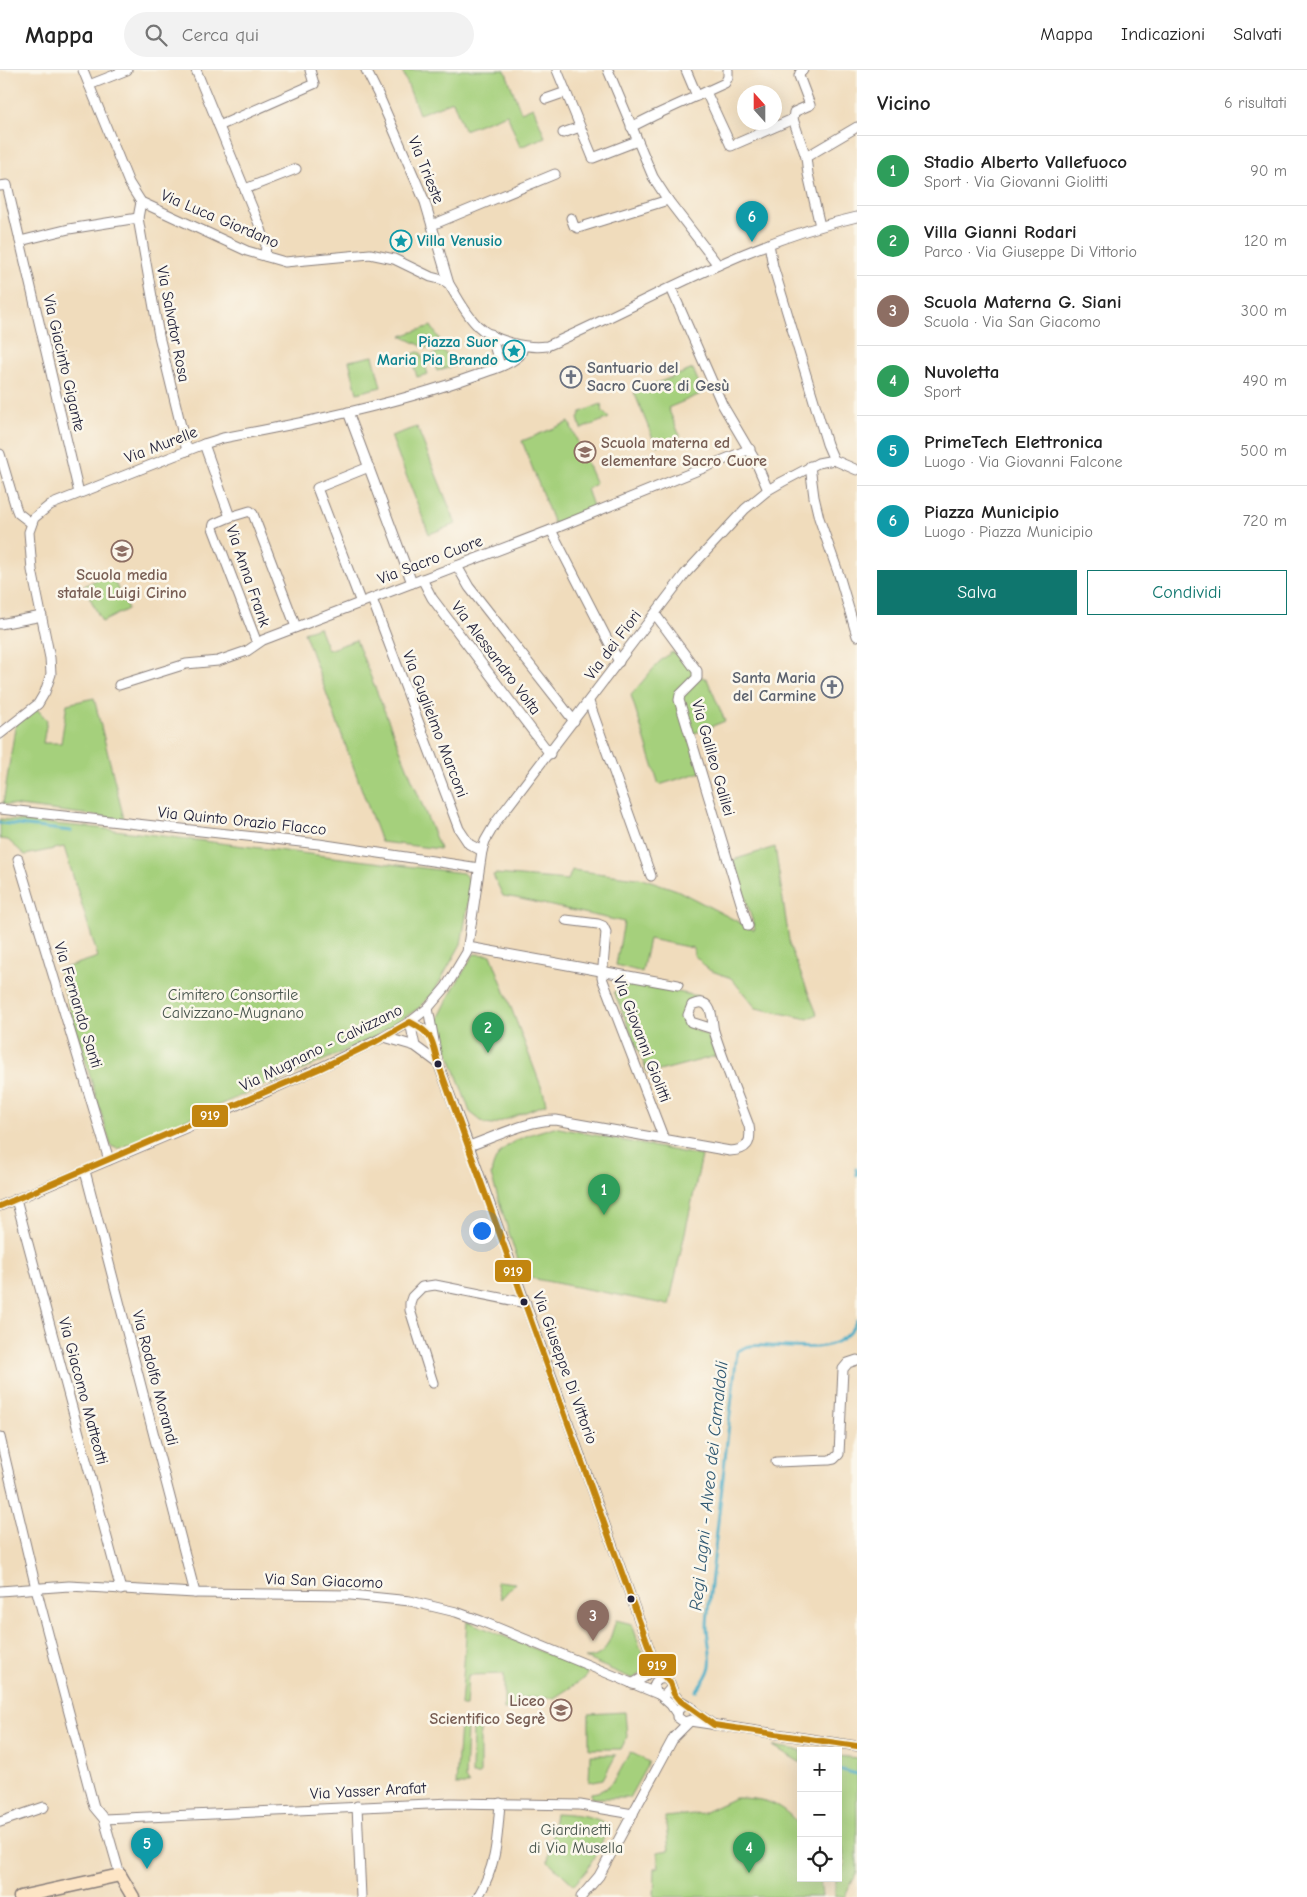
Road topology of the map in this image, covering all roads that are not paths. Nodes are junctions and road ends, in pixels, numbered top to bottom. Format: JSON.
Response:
{"nodes":[{"id":1,"x":83,"y":70,"type":"edge"},
{"id":2,"x":127,"y":70,"type":"edge"},
{"id":3,"x":196,"y":70,"type":"edge"},
{"id":4,"x":310,"y":70,"type":"edge"},
{"id":5,"x":366,"y":70,"type":"edge"},
{"id":6,"x":557,"y":70,"type":"edge"},
{"id":7,"x":608,"y":70,"type":"edge"},
{"id":8,"x":686,"y":70,"type":"edge"},
{"id":9,"x":728,"y":70,"type":"edge"},
{"id":10,"x":803,"y":70,"type":"edge"},
{"id":11,"x":89,"y":85,"type":"junction"},
{"id":12,"x":566,"y":92,"type":"junction"},
{"id":13,"x":702,"y":94,"type":"junction"},
{"id":14,"x":546,"y":99,"type":"dead end"},
{"id":15,"x":793,"y":119,"type":"junction"},
{"id":16,"x":219,"y":126,"type":"junction"},
{"id":17,"x":580,"y":127,"type":"junction"},
{"id":18,"x":631,"y":127,"type":"junction"},
{"id":19,"x":857,"y":127,"type":"edge"},
{"id":20,"x":564,"y":133,"type":"dead end"},
{"id":21,"x":637,"y":141,"type":"junction"},
{"id":22,"x":806,"y":157,"type":"junction"},
{"id":23,"x":296,"y":169,"type":"dead end"},
{"id":24,"x":555,"y":174,"type":"dead end"},
{"id":25,"x":0,"y":186,"type":"edge"},
{"id":26,"x":245,"y":189,"type":"junction"},
{"id":27,"x":668,"y":200,"type":"junction"},
{"id":28,"x":141,"y":202,"type":"junction"},
{"id":29,"x":857,"y":217,"type":"edge"},
{"id":30,"x":138,"y":218,"type":"junction"},
{"id":31,"x":571,"y":218,"type":"dead end"},
{"id":32,"x":432,"y":225,"type":"junction"},
{"id":33,"x":820,"y":226,"type":"junction"},
{"id":34,"x":20,"y":240,"type":"junction"},
{"id":35,"x":769,"y":244,"type":"junction"},
{"id":36,"x":265,"y":256,"type":"junction"},
{"id":37,"x":716,"y":267,"type":"junction"},
{"id":38,"x":449,"y":284,"type":"junction"},
{"id":39,"x":671,"y":288,"type":"junction"},
{"id":40,"x":491,"y":334,"type":"junction"},
{"id":41,"x":522,"y":346,"type":"junction"},
{"id":42,"x":496,"y":368,"type":"junction"},
{"id":43,"x":348,"y":412,"type":"junction"},
{"id":44,"x":204,"y":444,"type":"junction"},
{"id":45,"x":750,"y":449,"type":"junction"},
{"id":46,"x":187,"y":451,"type":"junction"},
{"id":47,"x":0,"y":454,"type":"edge"},
{"id":48,"x":834,"y":460,"type":"junction"},
{"id":49,"x":369,"y":467,"type":"junction"},
{"id":50,"x":808,"y":468,"type":"junction"},
{"id":51,"x":854,"y":469,"type":"edge"},
{"id":52,"x":768,"y":490,"type":"junction"},
{"id":53,"x":78,"y":493,"type":"junction"},
{"id":54,"x":230,"y":517,"type":"junction"},
{"id":55,"x":31,"y":523,"type":"junction"},
{"id":56,"x":551,"y":530,"type":"junction"},
{"id":57,"x":457,"y":566,"type":"junction"},
{"id":58,"x":422,"y":580,"type":"junction"},
{"id":59,"x":412,"y":583,"type":"junction"},
{"id":60,"x":372,"y":599,"type":"junction"},
{"id":61,"x":361,"y":603,"type":"junction"},
{"id":62,"x":655,"y":614,"type":"junction"},
{"id":63,"x":42,"y":616,"type":"junction"},
{"id":64,"x":0,"y":624,"type":"edge"},
{"id":65,"x":296,"y":627,"type":"junction"},
{"id":66,"x":857,"y":636,"type":"edge"},
{"id":67,"x":256,"y":643,"type":"junction"},
{"id":68,"x":618,"y":662,"type":"junction"},
{"id":69,"x":119,"y":685,"type":"dead end"},
{"id":70,"x":589,"y":702,"type":"junction"},
{"id":71,"x":574,"y":721,"type":"junction"},
{"id":72,"x":0,"y":734,"type":"edge"},
{"id":73,"x":550,"y":754,"type":"junction"},
{"id":74,"x":0,"y":809,"type":"edge"},
{"id":75,"x":482,"y":851,"type":"junction"},
{"id":76,"x":18,"y":859,"type":"dead end"},
{"id":77,"x":479,"y":868,"type":"junction"},
{"id":78,"x":652,"y":876,"type":"dead end"},
{"id":79,"x":566,"y":920,"type":"dead end"},
{"id":80,"x":748,"y":926,"type":"dead end"},
{"id":81,"x":468,"y":947,"type":"junction"},
{"id":82,"x":601,"y":972,"type":"junction"},
{"id":83,"x":678,"y":985,"type":"dead end"},
{"id":84,"x":428,"y":1008,"type":"junction"},
{"id":85,"x":410,"y":1022,"type":"junction"},
{"id":86,"x":713,"y":1029,"type":"dead end"},
{"id":87,"x":384,"y":1037,"type":"junction"},
{"id":88,"x":432,"y":1038,"type":"junction"},
{"id":89,"x":416,"y":1046,"type":"junction"},
{"id":90,"x":438,"y":1063,"type":"junction"},
{"id":91,"x":664,"y":1139,"type":"junction"},
{"id":92,"x":469,"y":1146,"type":"junction"},
{"id":93,"x":109,"y":1160,"type":"junction"},
{"id":94,"x":85,"y":1171,"type":"junction"},
{"id":95,"x":16,"y":1199,"type":"junction"},
{"id":96,"x":0,"y":1206,"type":"edge"},
{"id":97,"x":526,"y":1303,"type":"junction"},
{"id":98,"x":857,"y":1360,"type":"edge"},
{"id":99,"x":433,"y":1383,"type":"dead end"},
{"id":100,"x":0,"y":1437,"type":"edge"},
{"id":101,"x":776,"y":1462,"type":"dead end"},
{"id":102,"x":36,"y":1588,"type":"junction"},
{"id":103,"x":121,"y":1590,"type":"junction"},
{"id":104,"x":0,"y":1591,"type":"edge"},
{"id":105,"x":195,"y":1593,"type":"junction"},
{"id":106,"x":652,"y":1656,"type":"junction"},
{"id":107,"x":653,"y":1667,"type":"junction"},
{"id":108,"x":666,"y":1679,"type":"junction"},
{"id":109,"x":655,"y":1683,"type":"junction"},
{"id":110,"x":634,"y":1685,"type":"junction"},
{"id":111,"x":671,"y":1688,"type":"junction"},
{"id":112,"x":659,"y":1695,"type":"junction"},
{"id":113,"x":686,"y":1705,"type":"junction"},
{"id":114,"x":694,"y":1711,"type":"junction"},
{"id":115,"x":677,"y":1716,"type":"junction"},
{"id":116,"x":689,"y":1722,"type":"junction"},
{"id":117,"x":714,"y":1725,"type":"junction"},
{"id":118,"x":674,"y":1737,"type":"junction"},
{"id":119,"x":857,"y":1746,"type":"edge"},
{"id":120,"x":500,"y":1804,"type":"junction"},
{"id":121,"x":357,"y":1806,"type":"junction"},
{"id":122,"x":44,"y":1807,"type":"dead end"},
{"id":123,"x":633,"y":1814,"type":"junction"},
{"id":124,"x":104,"y":1819,"type":"junction"},
{"id":125,"x":0,"y":1822,"type":"edge"},
{"id":126,"x":120,"y":1875,"type":"junction"},
{"id":127,"x":20,"y":1897,"type":"edge"},
{"id":128,"x":123,"y":1897,"type":"edge"},
{"id":129,"x":133,"y":1897,"type":"edge"},
{"id":130,"x":361,"y":1897,"type":"edge"},
{"id":131,"x":478,"y":1897,"type":"edge"},
{"id":132,"x":581,"y":1897,"type":"edge"}],
"edges":[{"from":1,"to":11,"type":"street","name":"Via Luca Giordano"},
{"from":2,"to":11,"type":"street"},
{"from":3,"to":16,"type":"street"},
{"from":4,"to":16,"type":"street"},
{"from":5,"to":32,"type":"street","name":"Via Trieste"},
{"from":6,"to":12,"type":"street"},
{"from":7,"to":18,"type":"street"},
{"from":8,"to":13,"type":"street"},
{"from":9,"to":13,"type":"street"},
{"from":10,"to":15,"type":"street"},
{"from":11,"to":28,"type":"street","name":"Via Luca Giordano"},
{"from":12,"to":14,"type":"street"},
{"from":12,"to":17,"type":"street"},
{"from":13,"to":15,"type":"street"},
{"from":13,"to":18,"type":"street"},
{"from":15,"to":22,"type":"street"},
{"from":16,"to":26,"type":"street"},
{"from":17,"to":20,"type":"street"},
{"from":17,"to":21,"type":"street"},
{"from":18,"to":21,"type":"street"},
{"from":19,"to":22,"type":"street"},
{"from":21,"to":27,"type":"street"},
{"from":22,"to":33,"type":"street"},
{"from":23,"to":26,"type":"street"},
{"from":24,"to":32,"type":"street"},
{"from":25,"to":34,"type":"street","name":"Via Giacinto Gigante"},
{"from":26,"to":36,"type":"street"},
{"from":27,"to":31,"type":"street"},
{"from":27,"to":37,"type":"street"},
{"from":28,"to":30,"type":"street","name":"Via Salvator Rosa"},
{"from":28,"to":36,"type":"street","name":"Via Luca Giordano"},
{"from":29,"to":33,"type":"street"},
{"from":30,"to":34,"type":"street"},
{"from":30,"to":46,"type":"street","name":"Via Salvator Rosa"},
{"from":32,"to":38,"type":"street","name":"Via Trieste"},
{"from":33,"to":35,"type":"street"},
{"from":34,"to":53,"type":"street","name":"Via Giacinto Gigante"},
{"from":35,"to":37,"type":"street"},
{"from":35,"to":48,"type":"street"},
{"from":36,"to":38,"type":"street","name":"Via Luca Giordano"},
{"from":37,"to":39,"type":"street"},
{"from":38,"to":40,"type":"street"},
{"from":39,"to":41,"type":"street"},
{"from":39,"to":45,"type":"street"},
{"from":40,"to":41,"type":"street"},
{"from":40,"to":42,"type":"street"},
{"from":41,"to":42,"type":"street"},
{"from":42,"to":43,"type":"street","name":"Via Murelle"},
{"from":43,"to":44,"type":"street","name":"Via Murelle"},
{"from":43,"to":49,"type":"street"},
{"from":44,"to":46,"type":"street","name":"Via Murelle"},
{"from":44,"to":54,"type":"street","name":"Via Anna Frank"},
{"from":45,"to":52,"type":"street"},
{"from":45,"to":56,"type":"street","name":"Via Sacro Cuore"},
{"from":46,"to":53,"type":"street","name":"Via Murelle"},
{"from":47,"to":55,"type":"street"},
{"from":48,"to":50,"type":"street","name":"Via dei Fiori"},
{"from":48,"to":51,"type":"street"},
{"from":49,"to":59,"type":"street"},
{"from":49,"to":61,"type":"street"},
{"from":50,"to":52,"type":"street","name":"Via dei Fiori"},
{"from":50,"to":66,"type":"street"},
{"from":52,"to":62,"type":"street","name":"Via dei Fiori"},
{"from":53,"to":55,"type":"street","name":"Via Murelle"},
{"from":54,"to":65,"type":"street"},
{"from":54,"to":67,"type":"street","name":"Via Anna Frank"},
{"from":55,"to":63,"type":"street"},
{"from":56,"to":57,"type":"street","name":"Via Sacro Cuore"},
{"from":56,"to":68,"type":"street"},
{"from":57,"to":58,"type":"street","name":"Via Sacro Cuore"},
{"from":57,"to":71,"type":"street"},
{"from":58,"to":59,"type":"street","name":"Via Sacro Cuore"},
{"from":58,"to":73,"type":"street","name":"Via Alessandro Volta"},
{"from":59,"to":60,"type":"street","name":"Via Sacro Cuore"},
{"from":60,"to":61,"type":"street","name":"Via Sacro Cuore"},
{"from":60,"to":75,"type":"street","name":"Via Guglielmo Marconi"},
{"from":61,"to":65,"type":"street","name":"Via Sacro Cuore"},
{"from":62,"to":68,"type":"street","name":"Via dei Fiori"},
{"from":62,"to":80,"type":"street","name":"Via Galileo Galilei"},
{"from":63,"to":64,"type":"street"},
{"from":63,"to":72,"type":"street"},
{"from":65,"to":67,"type":"street","name":"Via Sacro Cuore"},
{"from":67,"to":69,"type":"street","name":"Via Sacro Cuore"},
{"from":68,"to":70,"type":"street","name":"Via dei Fiori"},
{"from":70,"to":71,"type":"street","name":"Via dei Fiori"},
{"from":70,"to":78,"type":"street"},
{"from":71,"to":73,"type":"street","name":"Via dei Fiori"},
{"from":73,"to":75,"type":"street","name":"Via dei Fiori"},
{"from":74,"to":77,"type":"street","name":"Via Quinto Orazio Flacco"},
{"from":75,"to":77,"type":"street","name":"Via dei Fiori"},
{"from":76,"to":93,"type":"street","name":"Via Fernando Santi"},
{"from":77,"to":81,"type":"street","name":"Via Mugnano - Calvizzano"},
{"from":79,"to":82,"type":"street","name":"Via Giovanni Giolitti"},
{"from":81,"to":82,"type":"street"},
{"from":81,"to":84,"type":"street","name":"Via Mugnano - Calvizzano"},
{"from":82,"to":83,"type":"street"},
{"from":82,"to":91,"type":"street","name":"Via Giovanni Giolitti"},
{"from":84,"to":85,"type":"street","name":"Via Mugnano - Calvizzano"},
{"from":84,"to":88,"type":"street","name":"Via Giuseppe Di Vittorio"},
{"from":85,"to":87,"type":"street","name":"Via Mugnano - Calvizzano"},
{"from":85,"to":88,"type":"street"},
{"from":85,"to":89,"type":"street"},
{"from":86,"to":91,"type":"street"},
{"from":87,"to":89,"type":"street"},
{"from":87,"to":93,"type":"street","name":"Via Mugnano - Calvizzano"},
{"from":88,"to":90,"type":"street","name":"Via Giuseppe Di Vittorio"},
{"from":89,"to":90,"type":"street"},
{"from":90,"to":92,"type":"street","name":"Via Giuseppe Di Vittorio"},
{"from":91,"to":92,"type":"street"},
{"from":92,"to":97,"type":"street","name":"Via Giuseppe Di Vittorio"},
{"from":93,"to":94,"type":"street","name":"Via Mugnano - Calvizzano"},
{"from":94,"to":95,"type":"street","name":"Via Mugnano - Calvizzano"},
{"from":94,"to":105,"type":"street","name":"Via Rodolfo Morandi"},
{"from":95,"to":96,"type":"street","name":"Via Mugnano - Calvizzano"},
{"from":95,"to":103,"type":"street","name":"Via Giacomo Matteotti"},
{"from":97,"to":99,"type":"street"},
{"from":97,"to":106,"type":"street","name":"Via Giuseppe Di Vittorio"},
{"from":98,"to":101,"type":"street"},
{"from":100,"to":102,"type":"street"},
{"from":102,"to":103,"type":"street","name":"Via San Giacomo"},
{"from":102,"to":104,"type":"street","name":"Via San Giacomo"},
{"from":102,"to":124,"type":"street"},
{"from":103,"to":105,"type":"street","name":"Via San Giacomo"},
{"from":105,"to":110,"type":"street","name":"Via San Giacomo"},
{"from":106,"to":107,"type":"street","name":"Via Giuseppe Di Vittorio"},
{"from":106,"to":108,"type":"street","name":"Via Giuseppe Di Vittorio"},
{"from":107,"to":109,"type":"street","name":"Via Giuseppe Di Vittorio"},
{"from":107,"to":110,"type":"street"},
{"from":108,"to":109,"type":"street"},
{"from":108,"to":111,"type":"street"},
{"from":109,"to":110,"type":"street"},
{"from":109,"to":112,"type":"street"},
{"from":110,"to":112,"type":"street","name":"Via San Giacomo"},
{"from":111,"to":112,"type":"street"},
{"from":111,"to":113,"type":"street"},
{"from":112,"to":115,"type":"street"},
{"from":113,"to":114,"type":"street"},
{"from":113,"to":115,"type":"street"},
{"from":114,"to":116,"type":"street"},
{"from":114,"to":117,"type":"street"},
{"from":115,"to":116,"type":"street"},
{"from":115,"to":118,"type":"street"},
{"from":116,"to":117,"type":"street"},
{"from":116,"to":118,"type":"street"},
{"from":117,"to":119,"type":"street"},
{"from":118,"to":123,"type":"street"},
{"from":120,"to":121,"type":"street","name":"Via Yasser Arafat"},
{"from":120,"to":123,"type":"street","name":"Via Yasser Arafat"},
{"from":120,"to":131,"type":"street"},
{"from":121,"to":124,"type":"street","name":"Via Yasser Arafat"},
{"from":121,"to":130,"type":"street"},
{"from":122,"to":125,"type":"street"},
{"from":123,"to":132,"type":"street"},
{"from":124,"to":126,"type":"street"},
{"from":126,"to":127,"type":"main road"},
{"from":126,"to":128,"type":"main road"},
{"from":126,"to":129,"type":"main road"}]}
